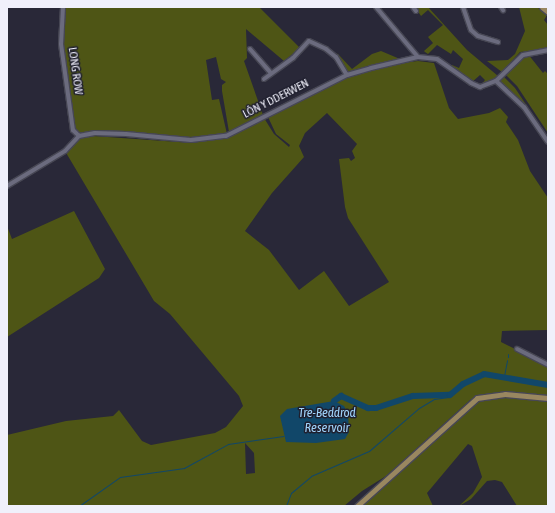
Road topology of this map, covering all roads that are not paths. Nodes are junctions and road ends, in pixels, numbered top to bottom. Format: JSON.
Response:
{"nodes":[{"id":1,"x":64,"y":7,"type":"edge"},
{"id":2,"x":376,"y":7,"type":"edge"},
{"id":3,"x":463,"y":7,"type":"edge"},
{"id":4,"x":542,"y":7,"type":"edge"},
{"id":5,"x":548,"y":12,"type":"edge"},
{"id":6,"x":498,"y":42,"type":"dead end"},
{"id":7,"x":250,"y":49,"type":"dead end"},
{"id":8,"x":548,"y":50,"type":"edge"},
{"id":9,"x":418,"y":57,"type":"junction"},
{"id":10,"x":271,"y":73,"type":"junction"},
{"id":11,"x":346,"y":75,"type":"junction"},
{"id":12,"x":264,"y":79,"type":"dead end"},
{"id":13,"x":498,"y":79,"type":"junction"},
{"id":14,"x":79,"y":136,"type":"junction"},
{"id":15,"x":548,"y":142,"type":"edge"},
{"id":16,"x":7,"y":186,"type":"edge"},
{"id":17,"x":517,"y":349,"type":"dead end"},
{"id":18,"x":548,"y":365,"type":"edge"},
{"id":19,"x":548,"y":398,"type":"edge"},
{"id":20,"x":357,"y":506,"type":"edge"}],
"edges":[{"from":1,"to":14,"type":"street","name":"LONG ROW"},
{"from":2,"to":9,"type":"street"},
{"from":3,"to":6,"type":"street"},
{"from":4,"to":5,"type":"main road"},
{"from":7,"to":10,"type":"street"},
{"from":8,"to":13,"type":"street"},
{"from":9,"to":11,"type":"street","name":"LÔN Y DDERWEN"},
{"from":9,"to":13,"type":"street","name":"LÔN Y DDERWEN"},
{"from":10,"to":11,"type":"street"},
{"from":10,"to":12,"type":"street"},
{"from":11,"to":14,"type":"street","name":"LÔN Y DDERWEN"},
{"from":13,"to":15,"type":"street"},
{"from":14,"to":16,"type":"street"},
{"from":17,"to":18,"type":"street"},
{"from":19,"to":20,"type":"main road"}]}
